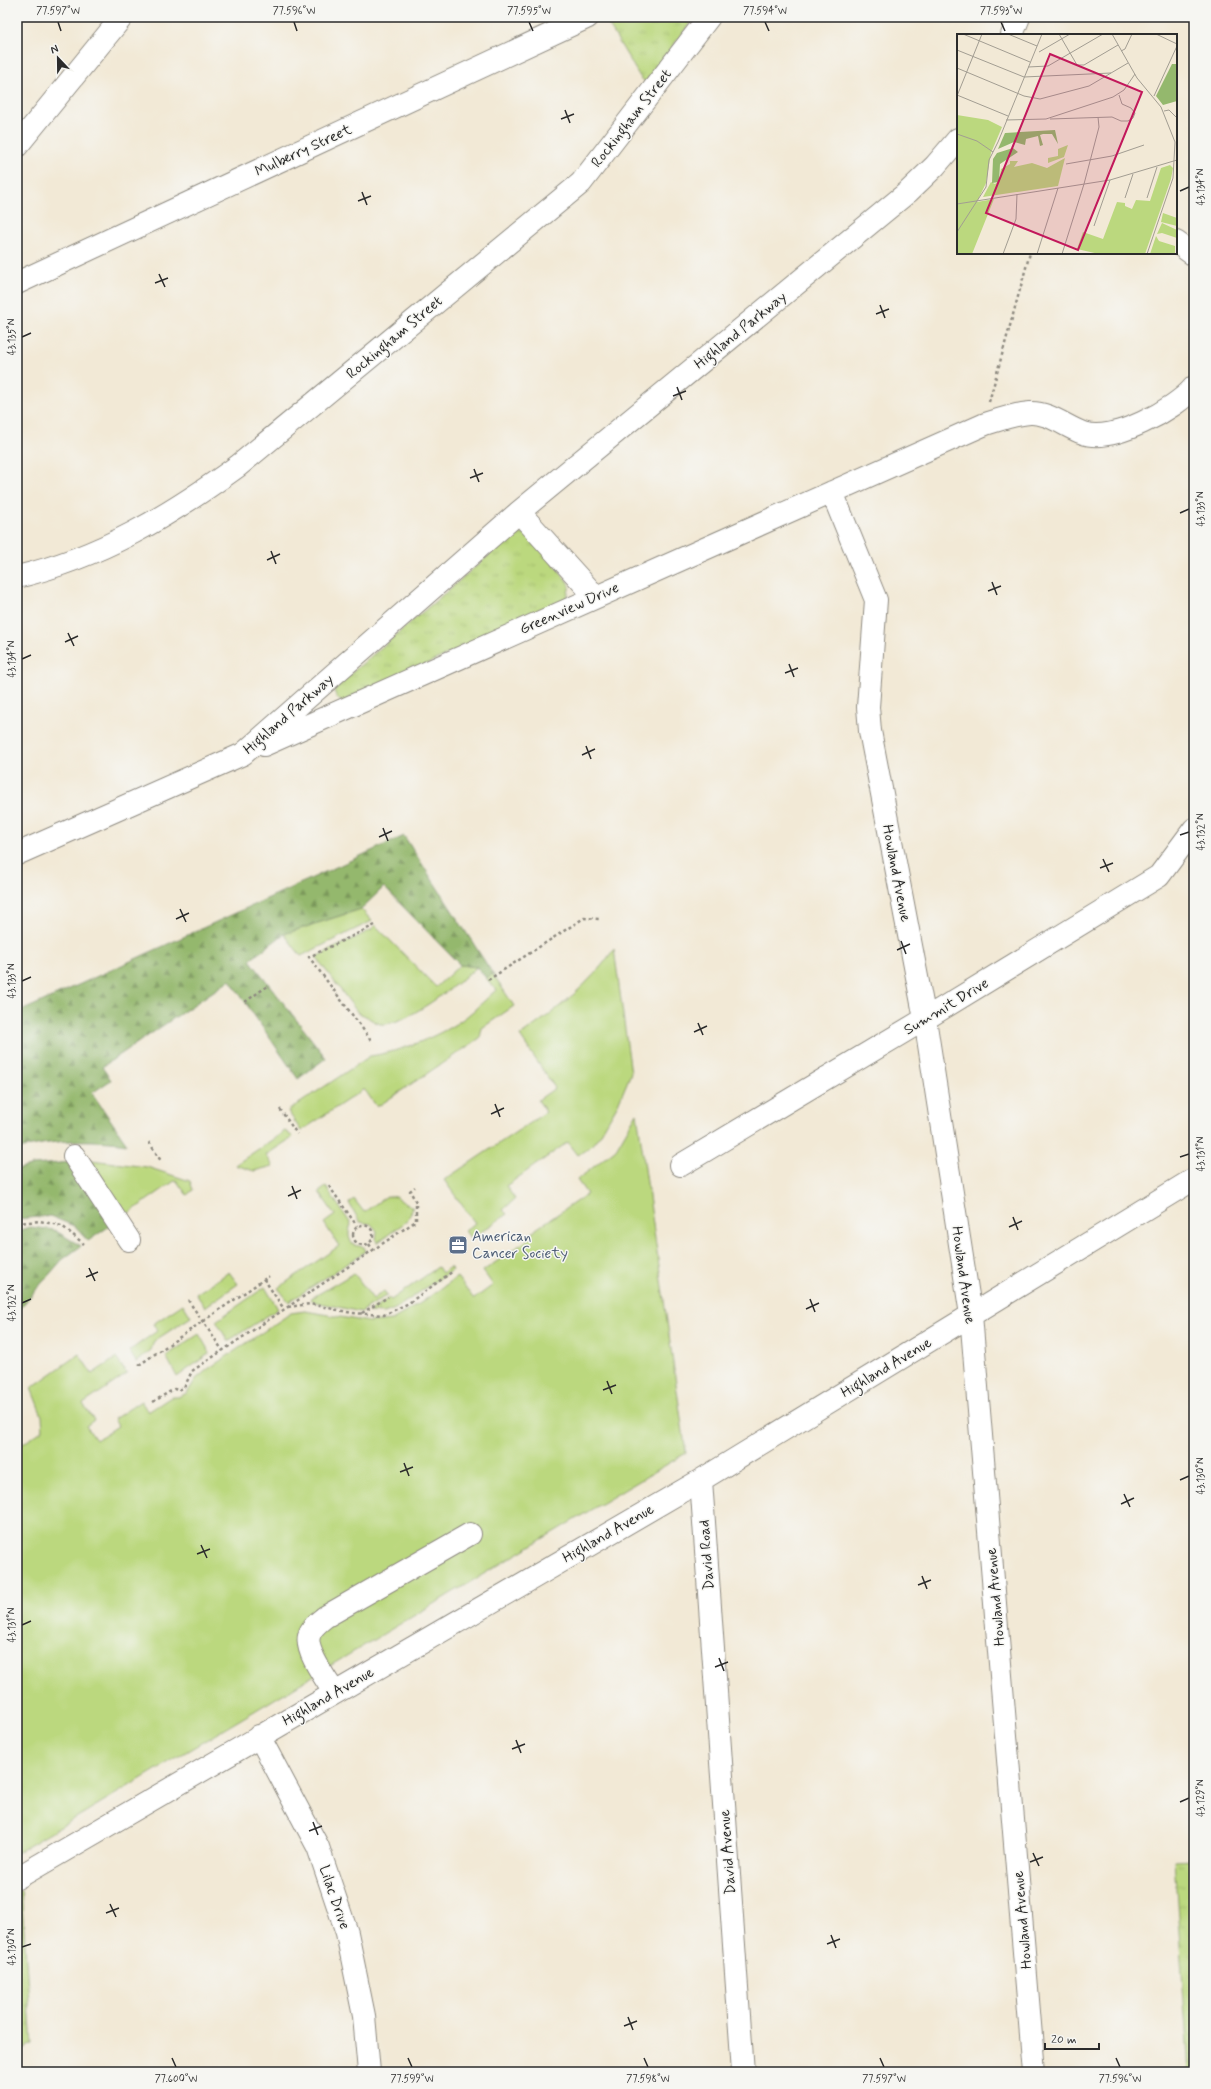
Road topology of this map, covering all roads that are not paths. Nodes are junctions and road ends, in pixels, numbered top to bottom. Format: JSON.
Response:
{"nodes":[{"id":1,"x":122,"y":17,"type":"edge"},
{"id":2,"x":588,"y":17,"type":"edge"},
{"id":3,"x":709,"y":17,"type":"edge"},
{"id":4,"x":1019,"y":17,"type":"edge"},
{"id":5,"x":1012,"y":34,"type":"edge"},
{"id":6,"x":957,"y":142,"type":"edge"},
{"id":7,"x":17,"y":146,"type":"edge"},
{"id":8,"x":1177,"y":243,"type":"edge"},
{"id":9,"x":1194,"y":255,"type":"edge"},
{"id":10,"x":17,"y":283,"type":"edge"},
{"id":11,"x":1194,"y":387,"type":"edge"},
{"id":12,"x":832,"y":492,"type":"junction"},
{"id":13,"x":519,"y":512,"type":"junction"},
{"id":14,"x":17,"y":577,"type":"edge"},
{"id":15,"x":595,"y":596,"type":"junction"},
{"id":16,"x":243,"y":754,"type":"junction"},
{"id":17,"x":1194,"y":829,"type":"edge"},
{"id":18,"x":17,"y":854,"type":"edge"},
{"id":19,"x":925,"y":1019,"type":"junction"},
{"id":20,"x":74,"y":1156,"type":"dead end"},
{"id":21,"x":681,"y":1165,"type":"dead end"},
{"id":22,"x":1194,"y":1179,"type":"edge"},
{"id":23,"x":130,"y":1240,"type":"dead end"},
{"id":24,"x":971,"y":1315,"type":"junction"},
{"id":25,"x":701,"y":1480,"type":"junction"},
{"id":26,"x":470,"y":1534,"type":"dead end"},
{"id":27,"x":711,"y":1631,"type":"joint"},
{"id":28,"x":334,"y":1692,"type":"junction"},
{"id":29,"x":259,"y":1736,"type":"junction"},
{"id":30,"x":17,"y":1878,"type":"edge"},
{"id":31,"x":370,"y":2072,"type":"edge"},
{"id":32,"x":743,"y":2072,"type":"edge"},
{"id":33,"x":1034,"y":2072,"type":"edge"}],
"edges":[{"from":1,"to":7,"type":"street"},
{"from":2,"to":10,"type":"street","name":"Mulberry Street"},
{"from":3,"to":14,"type":"street","name":"Rockingham Street"},
{"from":4,"to":5,"type":"street"},
{"from":6,"to":13,"type":"street","name":"Highland Parkway"},
{"from":8,"to":9,"type":"street"},
{"from":11,"to":12,"type":"street","name":"Greenview Drive"},
{"from":12,"to":15,"type":"street","name":"Greenview Drive"},
{"from":12,"to":19,"type":"street","name":"Howland Avenue"},
{"from":13,"to":15,"type":"street"},
{"from":13,"to":16,"type":"street","name":"Highland Parkway"},
{"from":15,"to":16,"type":"street","name":"Greenview Drive"},
{"from":16,"to":18,"type":"street","name":"Highland Parkway"},
{"from":17,"to":19,"type":"street","name":"Summit Drive"},
{"from":19,"to":21,"type":"street","name":"Summit Drive"},
{"from":19,"to":24,"type":"street","name":"Howland Avenue"},
{"from":20,"to":23,"type":"street"},
{"from":22,"to":24,"type":"street","name":"Highland Avenue"},
{"from":24,"to":25,"type":"street","name":"Highland Avenue"},
{"from":24,"to":33,"type":"street","name":"Howland Avenue"},
{"from":25,"to":27,"type":"street","name":"David Road"},
{"from":25,"to":28,"type":"street","name":"Highland Avenue"},
{"from":26,"to":28,"type":"street"},
{"from":27,"to":32,"type":"street","name":"David Avenue"},
{"from":28,"to":29,"type":"street","name":"Highland Avenue"},
{"from":29,"to":30,"type":"street","name":"Highland Avenue"},
{"from":29,"to":31,"type":"street","name":"Lilac Drive"}]}
